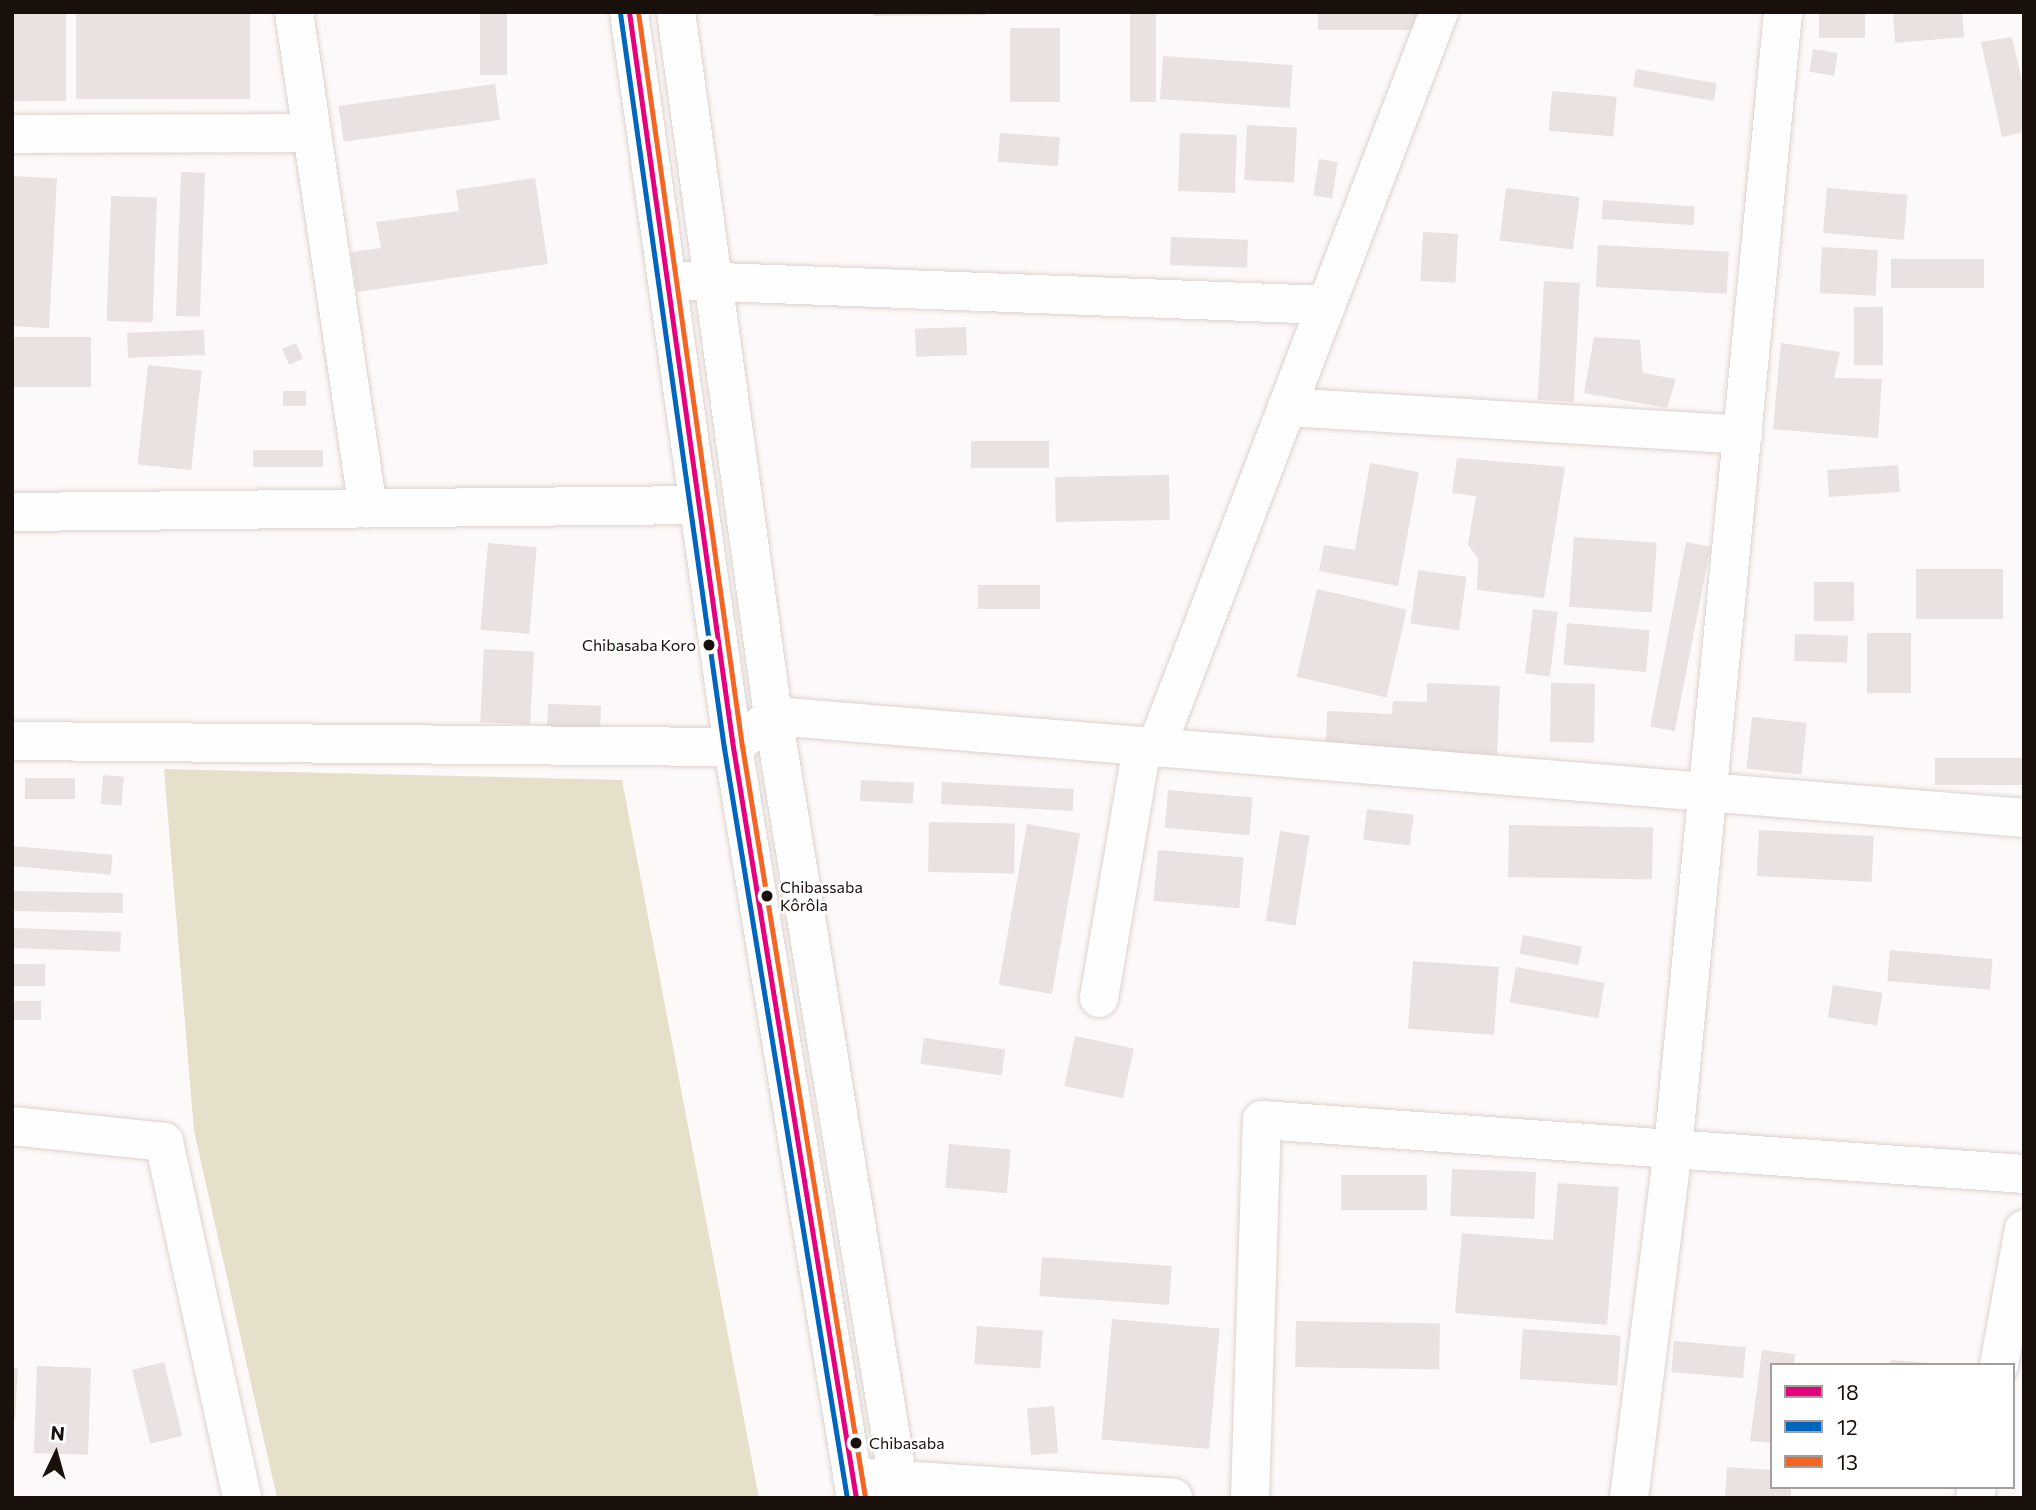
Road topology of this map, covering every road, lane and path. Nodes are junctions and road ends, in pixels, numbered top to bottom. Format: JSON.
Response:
{"nodes":[{"id":1,"x":294,"y":12,"type":"edge"},
{"id":2,"x":629,"y":12,"type":"edge"},
{"id":3,"x":676,"y":12,"type":"edge"},
{"id":4,"x":1439,"y":12,"type":"edge"},
{"id":5,"x":1783,"y":12,"type":"edge"},
{"id":6,"x":312,"y":133,"type":"junction"},
{"id":7,"x":12,"y":134,"type":"edge"},
{"id":8,"x":667,"y":280,"type":"junction"},
{"id":9,"x":713,"y":282,"type":"junction"},
{"id":10,"x":1326,"y":304,"type":"junction"},
{"id":11,"x":1287,"y":407,"type":"junction"},
{"id":12,"x":1743,"y":435,"type":"junction"},
{"id":13,"x":699,"y":505,"type":"junction"},
{"id":14,"x":368,"y":509,"type":"junction"},
{"id":15,"x":12,"y":512,"type":"edge"},
{"id":16,"x":774,"y":716,"type":"junction"},
{"id":17,"x":12,"y":741,"type":"edge"},
{"id":18,"x":733,"y":747,"type":"junction"},
{"id":19,"x":1149,"y":747,"type":"junction"},
{"id":20,"x":1707,"y":792,"type":"junction"},
{"id":21,"x":2024,"y":818,"type":"edge"},
{"id":22,"x":1099,"y":998,"type":"dead end"},
{"id":23,"x":12,"y":1126,"type":"edge"},
{"id":24,"x":1673,"y":1149,"type":"junction"},
{"id":25,"x":2024,"y":1174,"type":"edge"},
{"id":26,"x":2024,"y":1229,"type":"edge"},
{"id":27,"x":1999,"y":1363,"type":"edge"},
{"id":28,"x":854,"y":1487,"type":"edge"},
{"id":29,"x":900,"y":1489,"type":"edge"},
{"id":30,"x":242,"y":1498,"type":"edge"},
{"id":31,"x":1173,"y":1498,"type":"edge"},
{"id":32,"x":1250,"y":1498,"type":"edge"},
{"id":33,"x":1629,"y":1498,"type":"edge"}],
"edges":[{"from":1,"to":6,"type":"street"},
{"from":2,"to":8,"type":"street"},
{"from":3,"to":9,"type":"street"},
{"from":4,"to":10,"type":"street"},
{"from":5,"to":12,"type":"street"},
{"from":6,"to":7,"type":"street"},
{"from":6,"to":14,"type":"street"},
{"from":8,"to":9,"type":"street"},
{"from":8,"to":13,"type":"street"},
{"from":9,"to":10,"type":"street"},
{"from":9,"to":16,"type":"street"},
{"from":10,"to":11,"type":"street"},
{"from":11,"to":12,"type":"street"},
{"from":11,"to":19,"type":"street"},
{"from":12,"to":20,"type":"street"},
{"from":13,"to":14,"type":"street"},
{"from":13,"to":18,"type":"street"},
{"from":14,"to":15,"type":"street"},
{"from":16,"to":18,"type":"street"},
{"from":16,"to":19,"type":"street"},
{"from":16,"to":29,"type":"street"},
{"from":17,"to":18,"type":"street"},
{"from":18,"to":28,"type":"street"},
{"from":19,"to":20,"type":"street"},
{"from":19,"to":22,"type":"street"},
{"from":20,"to":21,"type":"street"},
{"from":20,"to":24,"type":"street"},
{"from":23,"to":30,"type":"street"},
{"from":24,"to":25,"type":"street"},
{"from":24,"to":32,"type":"street"},
{"from":24,"to":33,"type":"street"},
{"from":26,"to":27,"type":"street"},
{"from":28,"to":29,"type":"street"},
{"from":29,"to":31,"type":"street"}]}
